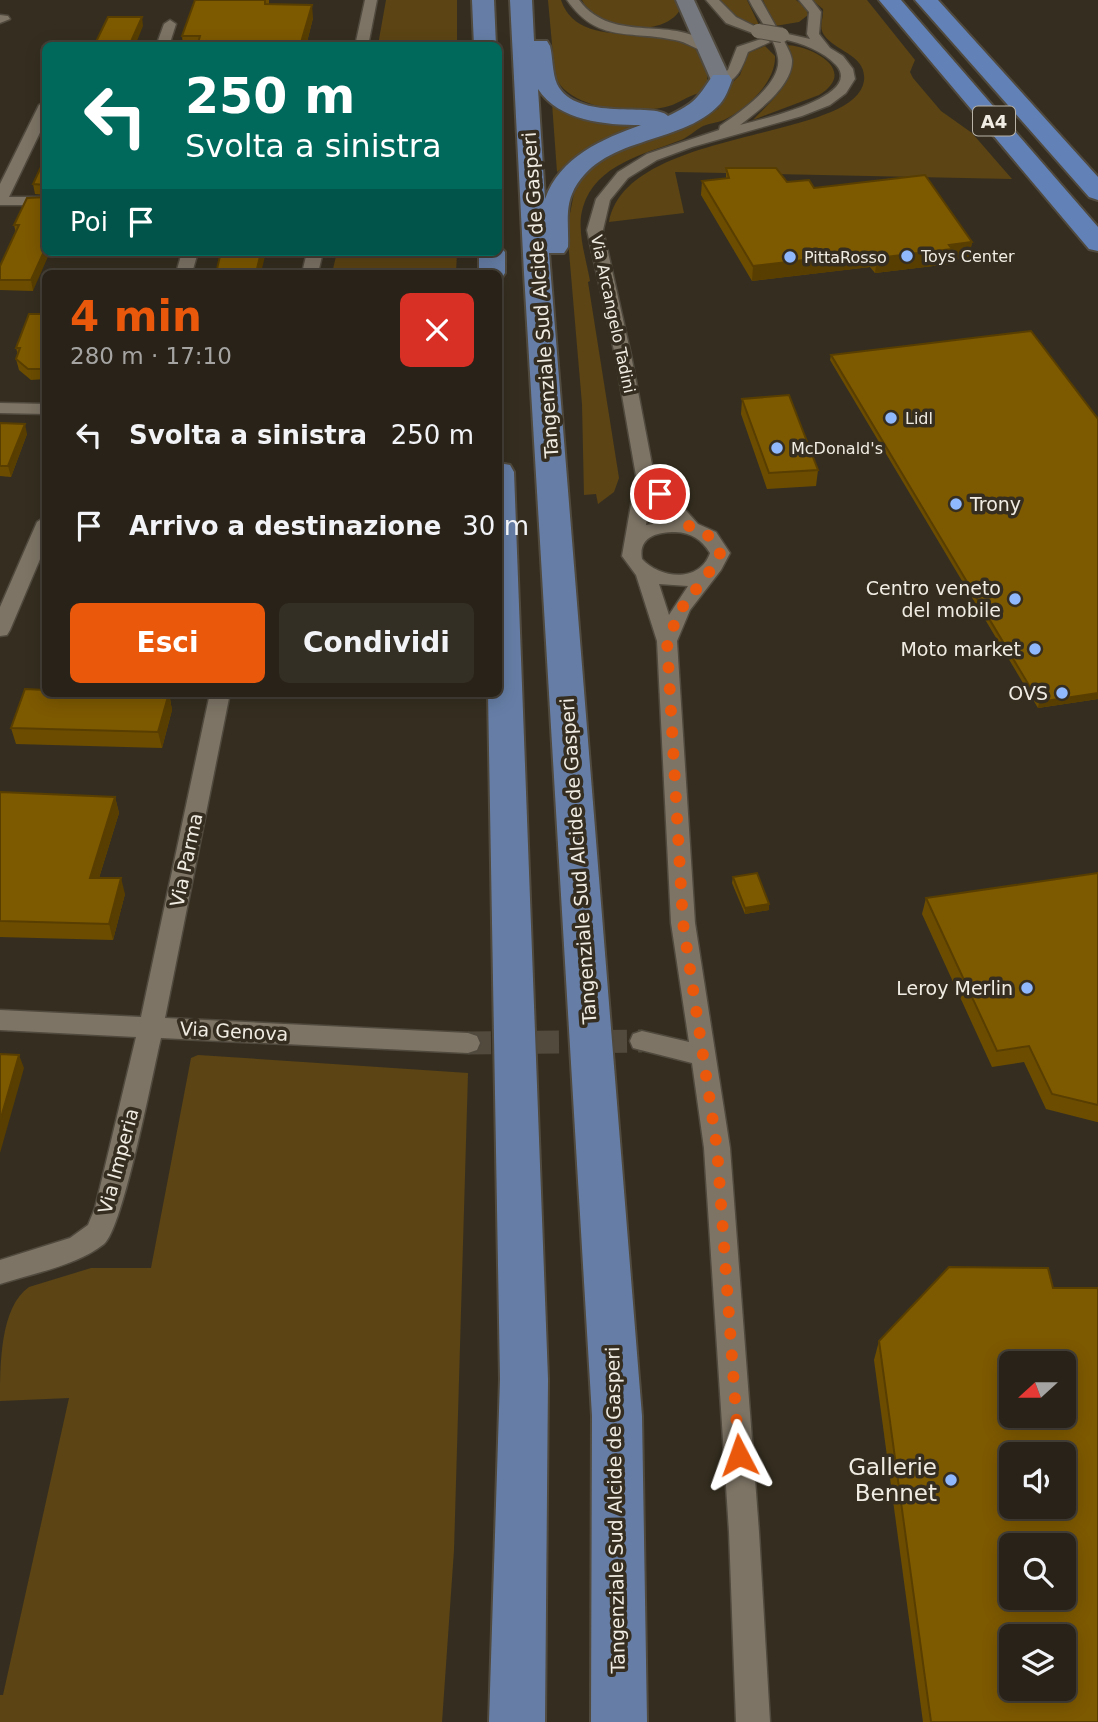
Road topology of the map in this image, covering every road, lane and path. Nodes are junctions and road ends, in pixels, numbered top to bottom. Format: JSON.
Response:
{"nodes":[{"id":1,"x":371,"y":0,"type":"edge"},
{"id":2,"x":483,"y":0,"type":"edge"},
{"id":3,"x":573,"y":0,"type":"edge"},
{"id":4,"x":712,"y":0,"type":"edge"},
{"id":5,"x":755,"y":0,"type":"edge"},
{"id":6,"x":805,"y":0,"type":"edge"},
{"id":7,"x":890,"y":0,"type":"edge"},
{"id":8,"x":926,"y":0,"type":"edge"},
{"id":9,"x":692,"y":4,"type":"edge"},
{"id":10,"x":522,"y":9,"type":"edge"},
{"id":11,"x":170,"y":24,"type":"dead end"},
{"id":12,"x":643,"y":31,"type":"junction"},
{"id":13,"x":761,"y":36,"type":"junction"},
{"id":14,"x":163,"y":42,"type":"edge"},
{"id":15,"x":362,"y":42,"type":"edge"},
{"id":16,"x":485,"y":42,"type":"edge"},
{"id":17,"x":706,"y":48,"type":"junction"},
{"id":18,"x":824,"y":49,"type":"junction"},
{"id":19,"x":721,"y":80,"type":"junction"},
{"id":20,"x":697,"y":110,"type":"junction"},
{"id":21,"x":42,"y":113,"type":"edge"},
{"id":22,"x":714,"y":137,"type":"junction"},
{"id":23,"x":1098,"y":192,"type":"edge"},
{"id":24,"x":0,"y":200,"type":"edge"},
{"id":25,"x":42,"y":201,"type":"edge"},
{"id":26,"x":1098,"y":243,"type":"edge"},
{"id":27,"x":537,"y":273,"type":"junction"},
{"id":28,"x":0,"y":408,"type":"edge"},
{"id":29,"x":42,"y":409,"type":"edge"},
{"id":30,"x":645,"y":476,"type":"junction"},
{"id":31,"x":691,"y":528,"type":"junction"},
{"id":32,"x":42,"y":531,"type":"edge"},
{"id":33,"x":634,"y":541,"type":"junction"},
{"id":34,"x":645,"y":572,"type":"junction"},
{"id":35,"x":708,"y":573,"type":"junction"},
{"id":36,"x":502,"y":581,"type":"edge"},
{"id":37,"x":0,"y":630,"type":"edge"},
{"id":38,"x":667,"y":641,"type":"junction"},
{"id":39,"x":219,"y":697,"type":"edge"},
{"id":40,"x":0,"y":1020,"type":"edge"},
{"id":41,"x":151,"y":1027,"type":"junction"},
{"id":42,"x":642,"y":1041,"type":"tunnel mouth"},
{"id":43,"x":468,"y":1043,"type":"tunnel mouth"},
{"id":44,"x":705,"y":1056,"type":"junction"},
{"id":45,"x":0,"y":1272,"type":"edge"},
{"id":46,"x":517,"y":1722,"type":"edge"},
{"id":47,"x":619,"y":1722,"type":"edge"},
{"id":48,"x":753,"y":1722,"type":"edge"}],
"edges":[{"from":1,"to":15,"type":"street"},
{"from":2,"to":16,"type":"highway"},
{"from":3,"to":12,"type":"street"},
{"from":4,"to":13,"type":"street"},
{"from":5,"to":22,"type":"street","name":"Via Arcangelo Tadini"},
{"from":6,"to":18,"type":"street","name":"Via Arcangelo Tadini"},
{"from":7,"to":26,"type":"highway","number":"A4"},
{"from":8,"to":23,"type":"highway","number":"A4"},
{"from":9,"to":12,"type":"street"},
{"from":9,"to":17,"type":"main road"},
{"from":9,"to":19,"type":"main road"},
{"from":10,"to":20,"type":"highway"},
{"from":10,"to":27,"type":"highway","name":"Tangenziale Sud Alcide de Gasperi"},
{"from":11,"to":14,"type":"street"},
{"from":12,"to":17,"type":"street"},
{"from":13,"to":18,"type":"street","name":"Via Arcangelo Tadini"},
{"from":13,"to":19,"type":"street"},
{"from":17,"to":19,"type":"main road"},
{"from":18,"to":22,"type":"street","name":"Via Arcangelo Tadini"},
{"from":19,"to":20,"type":"highway"},
{"from":20,"to":27,"type":"highway"},
{"from":21,"to":24,"type":"street"},
{"from":22,"to":30,"type":"street","name":"Via Arcangelo Tadini"},
{"from":24,"to":25,"type":"street"},
{"from":27,"to":47,"type":"highway","name":"Tangenziale Sud Alcide de Gasperi"},
{"from":28,"to":29,"type":"street"},
{"from":30,"to":31,"type":"street","name":"Via Arcangelo Tadini"},
{"from":30,"to":33,"type":"street","name":"Via Arcangelo Tadini"},
{"from":31,"to":33,"type":"street"},
{"from":31,"to":35,"type":"street","name":"Via Arcangelo Tadini"},
{"from":32,"to":37,"type":"street"},
{"from":33,"to":34,"type":"street","name":"Via Arcangelo Tadini"},
{"from":34,"to":35,"type":"street"},
{"from":34,"to":38,"type":"street","name":"Via Arcangelo Tadini"},
{"from":35,"to":38,"type":"street","name":"Via Arcangelo Tadini"},
{"from":36,"to":46,"type":"highway"},
{"from":38,"to":44,"type":"street","name":"Via Arcangelo Tadini"},
{"from":39,"to":41,"type":"street","name":"Via Parma"},
{"from":40,"to":41,"type":"street","name":"Via Genova"},
{"from":41,"to":43,"type":"street","name":"Via Genova"},
{"from":41,"to":45,"type":"street","name":"Via Imperia"},
{"from":42,"to":44,"type":"street"},
{"from":44,"to":48,"type":"street","name":"Via Arcangelo Tadini"}]}
